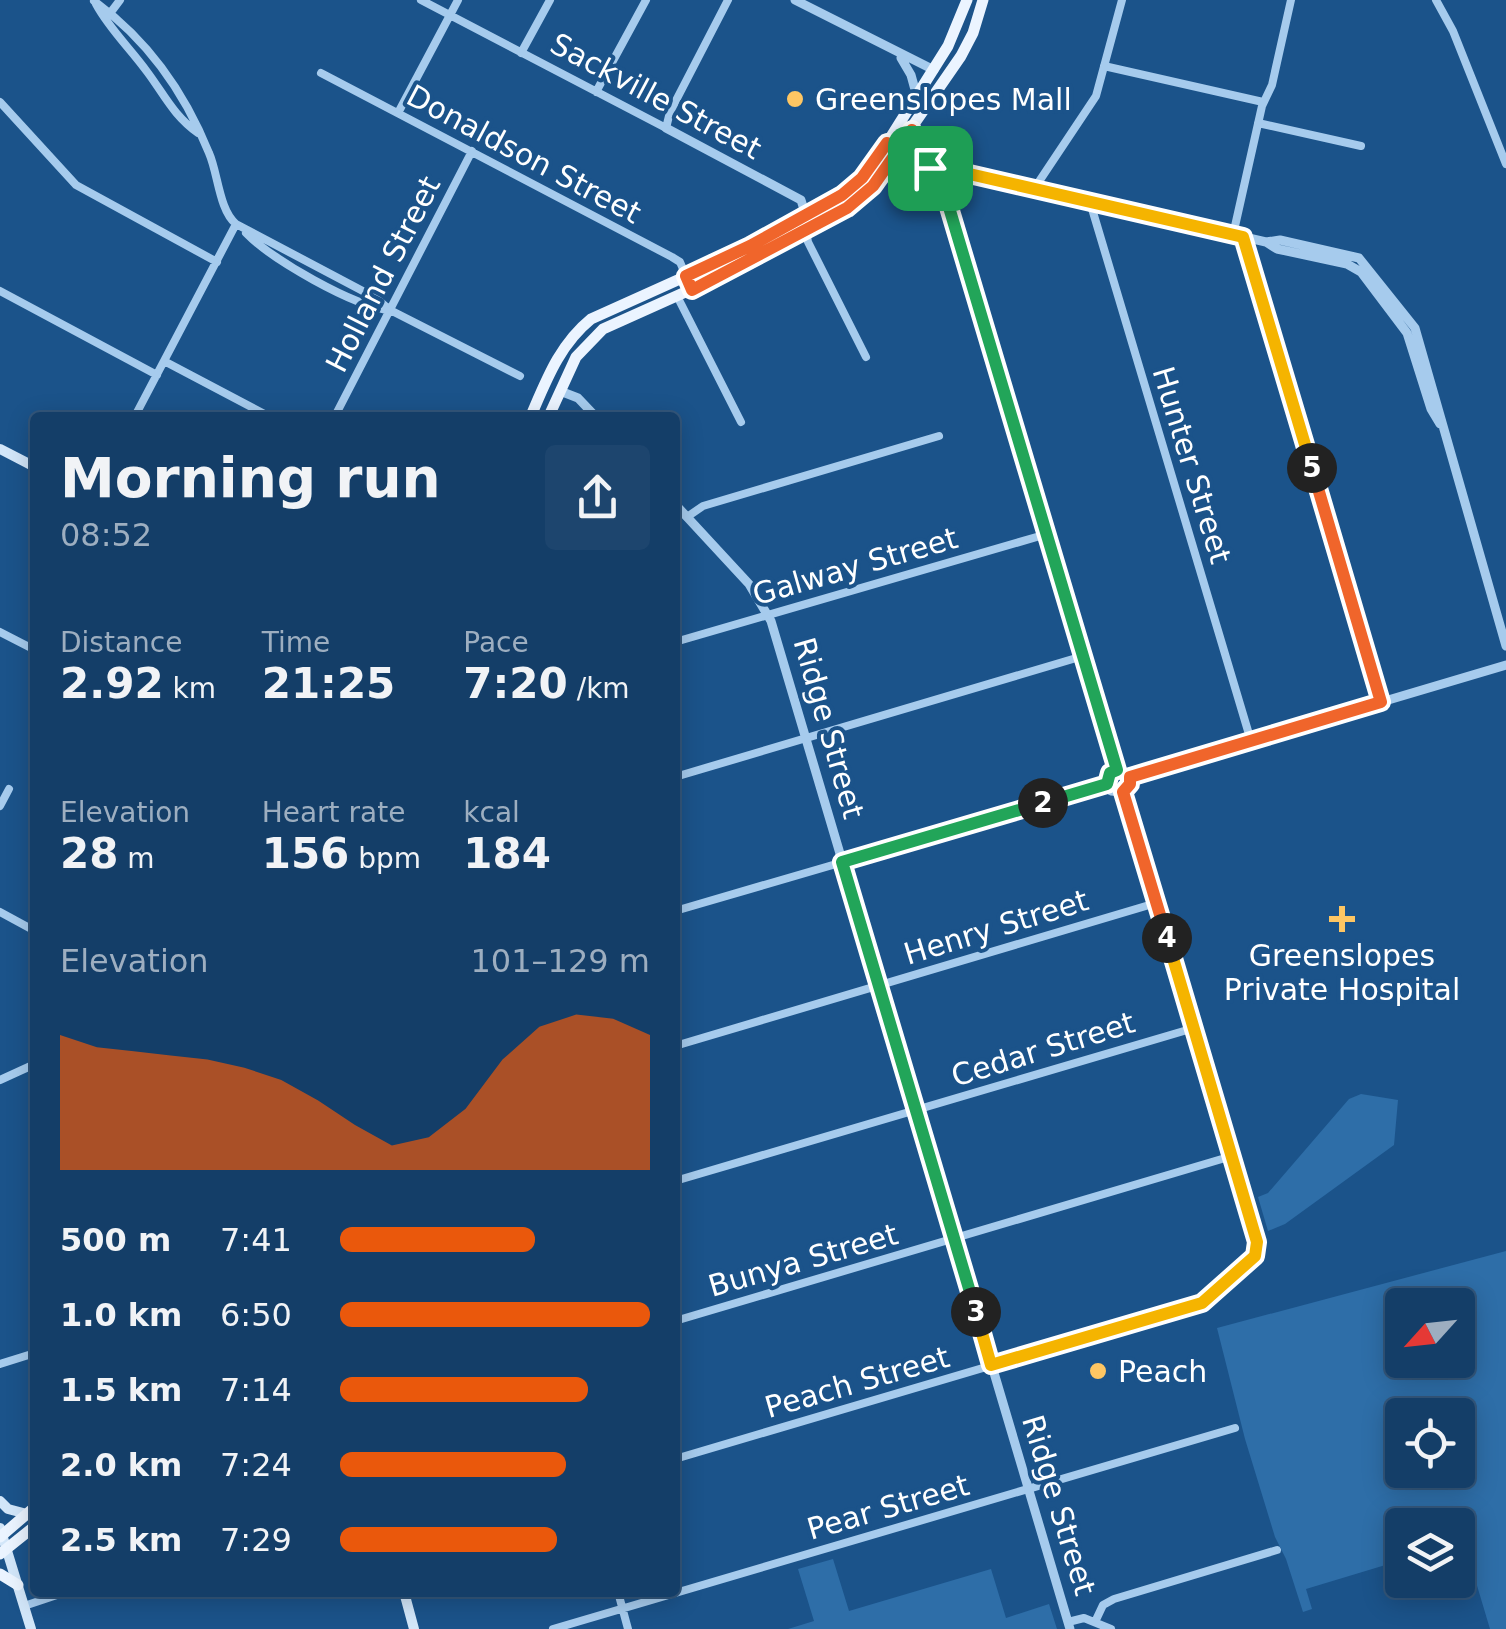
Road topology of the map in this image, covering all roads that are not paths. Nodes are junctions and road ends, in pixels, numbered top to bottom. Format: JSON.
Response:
{"nodes":[{"id":1,"x":94,"y":0,"type":"edge"},
{"id":2,"x":120,"y":0,"type":"edge"},
{"id":3,"x":420,"y":0,"type":"edge"},
{"id":4,"x":458,"y":0,"type":"edge"},
{"id":5,"x":550,"y":0,"type":"edge"},
{"id":6,"x":646,"y":0,"type":"edge"},
{"id":7,"x":728,"y":0,"type":"edge"},
{"id":8,"x":794,"y":0,"type":"edge"},
{"id":9,"x":967,"y":0,"type":"edge"},
{"id":10,"x":983,"y":0,"type":"edge"},
{"id":11,"x":1122,"y":0,"type":"edge"},
{"id":12,"x":1291,"y":0,"type":"edge"},
{"id":13,"x":1436,"y":0,"type":"edge"},
{"id":14,"x":450,"y":16,"type":"junction"},
{"id":15,"x":108,"y":17,"type":"junction"},
{"id":16,"x":970,"y":40,"type":"junction"},
{"id":17,"x":896,"y":52,"type":"junction"},
{"id":18,"x":521,"y":53,"type":"junction"},
{"id":19,"x":1104,"y":66,"type":"junction"},
{"id":20,"x":934,"y":70,"type":"junction"},
{"id":21,"x":321,"y":73,"type":"dead end"},
{"id":22,"x":596,"y":92,"type":"junction"},
{"id":23,"x":916,"y":97,"type":"junction"},
{"id":24,"x":0,"y":102,"type":"edge"},
{"id":25,"x":1263,"y":102,"type":"junction"},
{"id":26,"x":398,"y":113,"type":"junction"},
{"id":27,"x":191,"y":123,"type":"junction"},
{"id":28,"x":1258,"y":123,"type":"junction"},
{"id":29,"x":666,"y":128,"type":"junction"},
{"id":30,"x":912,"y":130,"type":"junction"},
{"id":31,"x":1362,"y":146,"type":"dead end"},
{"id":32,"x":892,"y":148,"type":"junction"},
{"id":33,"x":472,"y":151,"type":"junction"},
{"id":34,"x":1506,"y":164,"type":"edge"},
{"id":35,"x":943,"y":168,"type":"junction"},
{"id":36,"x":1034,"y":190,"type":"junction"},
{"id":37,"x":1090,"y":202,"type":"junction"},
{"id":38,"x":806,"y":216,"type":"junction"},
{"id":39,"x":237,"y":225,"type":"junction"},
{"id":40,"x":806,"y":230,"type":"junction"},
{"id":41,"x":1238,"y":236,"type":"junction"},
{"id":42,"x":216,"y":262,"type":"junction"},
{"id":43,"x":686,"y":276,"type":"junction"},
{"id":44,"x":671,"y":282,"type":"junction"},
{"id":45,"x":692,"y":290,"type":"junction"},
{"id":46,"x":0,"y":292,"type":"edge"},
{"id":47,"x":677,"y":296,"type":"junction"},
{"id":48,"x":390,"y":310,"type":"junction"},
{"id":49,"x":866,"y":356,"type":"dead end"},
{"id":50,"x":164,"y":361,"type":"junction"},
{"id":51,"x":157,"y":375,"type":"junction"},
{"id":52,"x":520,"y":376,"type":"dead end"},
{"id":53,"x":560,"y":391,"type":"junction"},
{"id":54,"x":541,"y":392,"type":"junction"},
{"id":55,"x":137,"y":412,"type":"edge"},
{"id":56,"x":261,"y":412,"type":"edge"},
{"id":57,"x":337,"y":412,"type":"edge"},
{"id":58,"x":533,"y":412,"type":"edge"},
{"id":59,"x":551,"y":412,"type":"edge"},
{"id":60,"x":591,"y":412,"type":"edge"},
{"id":61,"x":741,"y":422,"type":"dead end"},
{"id":62,"x":939,"y":436,"type":"dead end"},
{"id":63,"x":0,"y":449,"type":"edge"},
{"id":64,"x":30,"y":464,"type":"edge"},
{"id":65,"x":680,"y":509,"type":"edge"},
{"id":66,"x":687,"y":517,"type":"junction"},
{"id":67,"x":1047,"y":534,"type":"junction"},
{"id":68,"x":768,"y":614,"type":"junction"},
{"id":69,"x":0,"y":632,"type":"edge"},
{"id":70,"x":680,"y":640,"type":"edge"},
{"id":71,"x":1506,"y":646,"type":"edge"},
{"id":72,"x":30,"y":647,"type":"edge"},
{"id":73,"x":1083,"y":656,"type":"junction"},
{"id":74,"x":1506,"y":666,"type":"edge"},
{"id":75,"x":1381,"y":702,"type":"junction"},
{"id":76,"x":806,"y":738,"type":"junction"},
{"id":77,"x":1250,"y":741,"type":"junction"},
{"id":78,"x":1117,"y":770,"type":"junction"},
{"id":79,"x":680,"y":776,"type":"edge"},
{"id":80,"x":1130,"y":777,"type":"junction"},
{"id":81,"x":1107,"y":784,"type":"junction"},
{"id":82,"x":10,"y":788,"type":"dead end"},
{"id":83,"x":1123,"y":792,"type":"junction"},
{"id":84,"x":0,"y":806,"type":"edge"},
{"id":85,"x":842,"y":862,"type":"junction"},
{"id":86,"x":1156,"y":903,"type":"junction"},
{"id":87,"x":680,"y":910,"type":"edge"},
{"id":88,"x":0,"y":912,"type":"edge"},
{"id":89,"x":30,"y":928,"type":"edge"},
{"id":90,"x":879,"y":985,"type":"junction"},
{"id":91,"x":1194,"y":1028,"type":"junction"},
{"id":92,"x":680,"y":1045,"type":"edge"},
{"id":93,"x":30,"y":1070,"type":"edge"},
{"id":94,"x":0,"y":1080,"type":"edge"},
{"id":95,"x":916,"y":1111,"type":"junction"},
{"id":96,"x":1232,"y":1156,"type":"junction"},
{"id":97,"x":680,"y":1180,"type":"edge"},
{"id":98,"x":954,"y":1239,"type":"junction"},
{"id":99,"x":680,"y":1320,"type":"edge"},
{"id":100,"x":30,"y":1355,"type":"edge"},
{"id":101,"x":0,"y":1364,"type":"edge"},
{"id":102,"x":991,"y":1365,"type":"junction"},
{"id":103,"x":1236,"y":1428,"type":"dead end"},
{"id":104,"x":680,"y":1457,"type":"edge"},
{"id":105,"x":1028,"y":1490,"type":"junction"},
{"id":106,"x":0,"y":1501,"type":"edge"},
{"id":107,"x":30,"y":1510,"type":"edge"},
{"id":108,"x":30,"y":1511,"type":"edge"},
{"id":109,"x":30,"y":1528,"type":"edge"},
{"id":110,"x":2,"y":1540,"type":"edge"},
{"id":111,"x":1277,"y":1550,"type":"dead end"},
{"id":112,"x":0,"y":1574,"type":"edge"},
{"id":113,"x":18,"y":1586,"type":"junction"},
{"id":114,"x":680,"y":1591,"type":"edge"},
{"id":115,"x":51,"y":1597,"type":"edge"},
{"id":116,"x":405,"y":1597,"type":"edge"},
{"id":117,"x":619,"y":1597,"type":"edge"},
{"id":118,"x":660,"y":1597,"type":"edge"},
{"id":119,"x":24,"y":1606,"type":"junction"},
{"id":120,"x":622,"y":1608,"type":"junction"},
{"id":121,"x":1095,"y":1622,"type":"junction"},
{"id":122,"x":1069,"y":1626,"type":"edge"},
{"id":123,"x":31,"y":1629,"type":"edge"},
{"id":124,"x":414,"y":1629,"type":"edge"},
{"id":125,"x":553,"y":1629,"type":"edge"},
{"id":126,"x":628,"y":1629,"type":"edge"},
{"id":127,"x":1112,"y":1629,"type":"edge"}],
"edges":[{"from":1,"to":15,"type":"street"},
{"from":2,"to":15,"type":"street"},
{"from":3,"to":14,"type":"street","name":"Sackville Street"},
{"from":4,"to":14,"type":"street"},
{"from":5,"to":18,"type":"street"},
{"from":6,"to":22,"type":"street"},
{"from":7,"to":29,"type":"street"},
{"from":8,"to":17,"type":"street"},
{"from":9,"to":20,"type":"main road"},
{"from":10,"to":16,"type":"main road"},
{"from":11,"to":19,"type":"street"},
{"from":12,"to":25,"type":"street"},
{"from":13,"to":34,"type":"street"},
{"from":14,"to":18,"type":"street","name":"Sackville Street"},
{"from":14,"to":26,"type":"street"},
{"from":15,"to":27,"type":"street"},
{"from":15,"to":27,"type":"street"},
{"from":16,"to":20,"type":"main road"},
{"from":16,"to":30,"type":"main road"},
{"from":17,"to":20,"type":"street"},
{"from":17,"to":23,"type":"street"},
{"from":18,"to":22,"type":"street","name":"Sackville Street"},
{"from":19,"to":25,"type":"street"},
{"from":19,"to":36,"type":"street"},
{"from":20,"to":23,"type":"main road"},
{"from":21,"to":26,"type":"street","name":"Donaldson Street"},
{"from":22,"to":29,"type":"street","name":"Sackville Street"},
{"from":23,"to":32,"type":"main road"},
{"from":24,"to":42,"type":"street"},
{"from":25,"to":28,"type":"street"},
{"from":26,"to":33,"type":"street","name":"Donaldson Street"},
{"from":27,"to":39,"type":"street"},
{"from":28,"to":31,"type":"street"},
{"from":28,"to":41,"type":"street"},
{"from":29,"to":38,"type":"street","name":"Sackville Street"},
{"from":30,"to":32,"type":"main road"},
{"from":30,"to":35,"type":"street"},
{"from":32,"to":35,"type":"street"},
{"from":32,"to":38,"type":"main road"},
{"from":32,"to":40,"type":"main road"},
{"from":33,"to":43,"type":"street","name":"Donaldson Street"},
{"from":33,"to":48,"type":"street","name":"Holland Street"},
{"from":35,"to":36,"type":"street"},
{"from":35,"to":67,"type":"street"},
{"from":36,"to":37,"type":"street"},
{"from":37,"to":41,"type":"street"},
{"from":37,"to":77,"type":"street","name":"Hunter Street"},
{"from":38,"to":40,"type":"main road"},
{"from":38,"to":43,"type":"main road"},
{"from":39,"to":42,"type":"street"},
{"from":39,"to":48,"type":"street"},
{"from":40,"to":45,"type":"main road"},
{"from":40,"to":49,"type":"street"},
{"from":41,"to":71,"type":"street"},
{"from":41,"to":75,"type":"street"},
{"from":42,"to":50,"type":"street"},
{"from":43,"to":44,"type":"main road"},
{"from":43,"to":45,"type":"street","name":"Donaldson Street"},
{"from":44,"to":47,"type":"main road"},
{"from":44,"to":54,"type":"main road"},
{"from":45,"to":47,"type":"main road"},
{"from":46,"to":51,"type":"street"},
{"from":47,"to":53,"type":"main road"},
{"from":47,"to":61,"type":"street"},
{"from":48,"to":52,"type":"street"},
{"from":48,"to":57,"type":"street","name":"Holland Street"},
{"from":50,"to":51,"type":"street"},
{"from":50,"to":56,"type":"street"},
{"from":51,"to":55,"type":"street"},
{"from":53,"to":54,"type":"main road"},
{"from":53,"to":59,"type":"main road"},
{"from":53,"to":60,"type":"street"},
{"from":54,"to":58,"type":"main road"},
{"from":62,"to":66,"type":"street"},
{"from":63,"to":64,"type":"main road"},
{"from":65,"to":66,"type":"street","name":"Ridge Street"},
{"from":66,"to":68,"type":"street","name":"Ridge Street"},
{"from":67,"to":68,"type":"street","name":"Galway Street"},
{"from":67,"to":73,"type":"street"},
{"from":68,"to":70,"type":"street","name":"Galway Street"},
{"from":68,"to":76,"type":"street","name":"Ridge Street"},
{"from":69,"to":72,"type":"street"},
{"from":73,"to":76,"type":"street"},
{"from":73,"to":78,"type":"street"},
{"from":74,"to":75,"type":"street"},
{"from":75,"to":77,"type":"street"},
{"from":76,"to":79,"type":"street"},
{"from":76,"to":85,"type":"street","name":"Ridge Street"},
{"from":77,"to":80,"type":"street"},
{"from":78,"to":80,"type":"street"},
{"from":78,"to":81,"type":"street"},
{"from":80,"to":83,"type":"street"},
{"from":81,"to":83,"type":"street"},
{"from":81,"to":85,"type":"street"},
{"from":82,"to":84,"type":"street"},
{"from":83,"to":86,"type":"street"},
{"from":85,"to":87,"type":"street"},
{"from":85,"to":90,"type":"street","name":"Ridge Street"},
{"from":86,"to":90,"type":"street","name":"Henry Street"},
{"from":86,"to":91,"type":"street"},
{"from":88,"to":89,"type":"street"},
{"from":90,"to":92,"type":"street","name":"Henry Street"},
{"from":90,"to":95,"type":"street","name":"Ridge Street"},
{"from":91,"to":95,"type":"street","name":"Cedar Street"},
{"from":91,"to":96,"type":"street"},
{"from":93,"to":94,"type":"street"},
{"from":95,"to":97,"type":"street","name":"Cedar Street"},
{"from":95,"to":98,"type":"street","name":"Ridge Street"},
{"from":96,"to":98,"type":"street","name":"Bunya Street"},
{"from":96,"to":102,"type":"street","name":"Peach Street"},
{"from":98,"to":99,"type":"street","name":"Bunya Street"},
{"from":98,"to":102,"type":"street","name":"Ridge Street"},
{"from":100,"to":101,"type":"street"},
{"from":102,"to":104,"type":"street","name":"Peach Street"},
{"from":102,"to":105,"type":"street","name":"Ridge Street"},
{"from":103,"to":105,"type":"street","name":"Pear Street"},
{"from":105,"to":114,"type":"street","name":"Pear Street"},
{"from":105,"to":122,"type":"street","name":"Ridge Street"},
{"from":106,"to":107,"type":"main road"},
{"from":108,"to":110,"type":"main road"},
{"from":109,"to":110,"type":"main road"},
{"from":110,"to":113,"type":"main road"},
{"from":111,"to":121,"type":"street"},
{"from":112,"to":113,"type":"main road"},
{"from":113,"to":119,"type":"main road"},
{"from":115,"to":119,"type":"street"},
{"from":116,"to":124,"type":"main road"},
{"from":117,"to":120,"type":"street"},
{"from":118,"to":120,"type":"street","name":"Pear Street"},
{"from":119,"to":123,"type":"main road"},
{"from":120,"to":125,"type":"street","name":"Pear Street"},
{"from":120,"to":126,"type":"street"},
{"from":121,"to":122,"type":"street"},
{"from":121,"to":127,"type":"street"}]}
